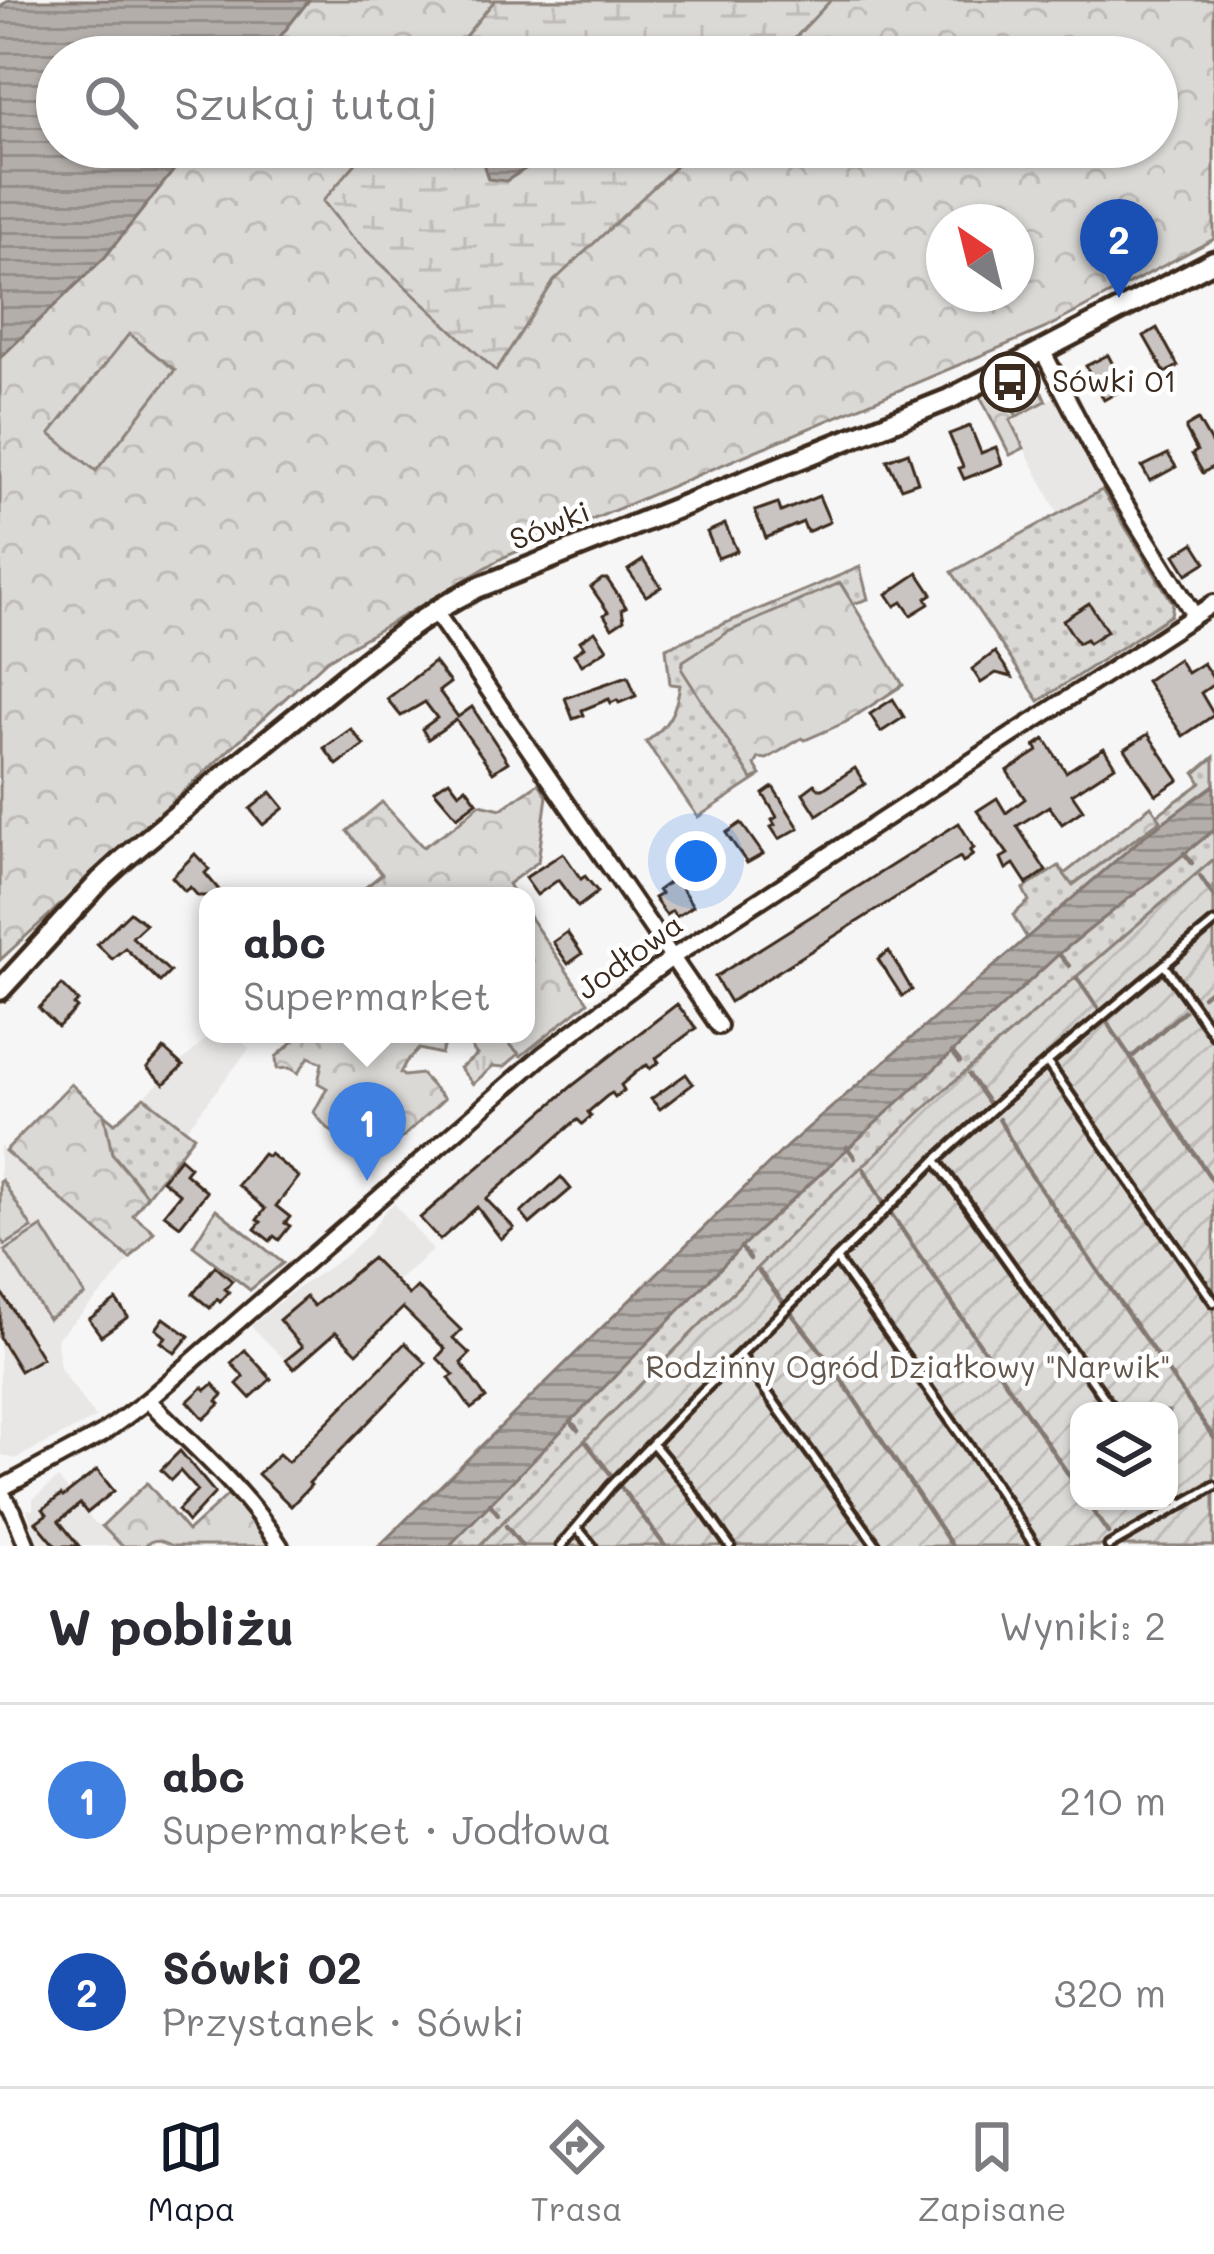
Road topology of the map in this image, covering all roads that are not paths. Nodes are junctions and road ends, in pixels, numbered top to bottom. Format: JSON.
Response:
{"nodes":[{"id":1,"x":1214,"y":260,"type":"edge"},
{"id":2,"x":1042,"y":352,"type":"junction"},
{"id":3,"x":1214,"y":603,"type":"edge"},
{"id":4,"x":434,"y":610,"type":"junction"},
{"id":5,"x":1193,"y":614,"type":"junction"},
{"id":6,"x":1214,"y":923,"type":"edge"},
{"id":7,"x":673,"y":958,"type":"junction"},
{"id":8,"x":1164,"y":965,"type":"junction"},
{"id":9,"x":0,"y":990,"type":"edge"},
{"id":10,"x":719,"y":1026,"type":"dead end"},
{"id":11,"x":1214,"y":1035,"type":"edge"},
{"id":12,"x":1047,"y":1063,"type":"junction"},
{"id":13,"x":936,"y":1160,"type":"junction"},
{"id":14,"x":836,"y":1259,"type":"junction"},
{"id":15,"x":1214,"y":1302,"type":"edge"},
{"id":16,"x":740,"y":1355,"type":"junction"},
{"id":17,"x":148,"y":1400,"type":"junction"},
{"id":18,"x":1108,"y":1402,"type":"edge"},
{"id":19,"x":653,"y":1444,"type":"junction"},
{"id":20,"x":1214,"y":1486,"type":"edge"},
{"id":21,"x":0,"y":1490,"type":"edge"},
{"id":22,"x":1178,"y":1501,"type":"edge"},
{"id":23,"x":1181,"y":1505,"type":"junction"},
{"id":24,"x":577,"y":1528,"type":"junction"},
{"id":25,"x":27,"y":1546,"type":"edge"},
{"id":26,"x":280,"y":1546,"type":"edge"},
{"id":27,"x":561,"y":1546,"type":"edge"},
{"id":28,"x":592,"y":1546,"type":"edge"},
{"id":29,"x":730,"y":1546,"type":"edge"},
{"id":30,"x":877,"y":1546,"type":"edge"},
{"id":31,"x":1035,"y":1546,"type":"edge"},
{"id":32,"x":1109,"y":1546,"type":"edge"}],
"edges":[{"from":1,"to":2,"type":"street","name":"Sówki"},
{"from":2,"to":4,"type":"street","name":"Sówki"},
{"from":2,"to":5,"type":"street"},
{"from":3,"to":5,"type":"street","name":"Jodłowa"},
{"from":4,"to":7,"type":"street"},
{"from":4,"to":9,"type":"street","name":"Sówki"},
{"from":5,"to":7,"type":"street","name":"Jodłowa"},
{"from":6,"to":8,"type":"lane"},
{"from":7,"to":10,"type":"street"},
{"from":7,"to":17,"type":"street","name":"Jodłowa"},
{"from":8,"to":11,"type":"lane"},
{"from":8,"to":12,"type":"lane"},
{"from":12,"to":13,"type":"lane"},
{"from":12,"to":15,"type":"lane"},
{"from":13,"to":14,"type":"lane"},
{"from":13,"to":18,"type":"lane"},
{"from":14,"to":16,"type":"lane"},
{"from":14,"to":31,"type":"lane"},
{"from":16,"to":19,"type":"lane"},
{"from":16,"to":30,"type":"lane"},
{"from":17,"to":21,"type":"street","name":"Jodłowa"},
{"from":17,"to":26,"type":"street"},
{"from":19,"to":24,"type":"lane"},
{"from":19,"to":29,"type":"lane"},
{"from":20,"to":23,"type":"lane"},
{"from":21,"to":25,"type":"street"},
{"from":22,"to":23,"type":"lane"},
{"from":23,"to":32,"type":"lane"},
{"from":24,"to":27,"type":"lane"},
{"from":24,"to":28,"type":"lane"}]}
